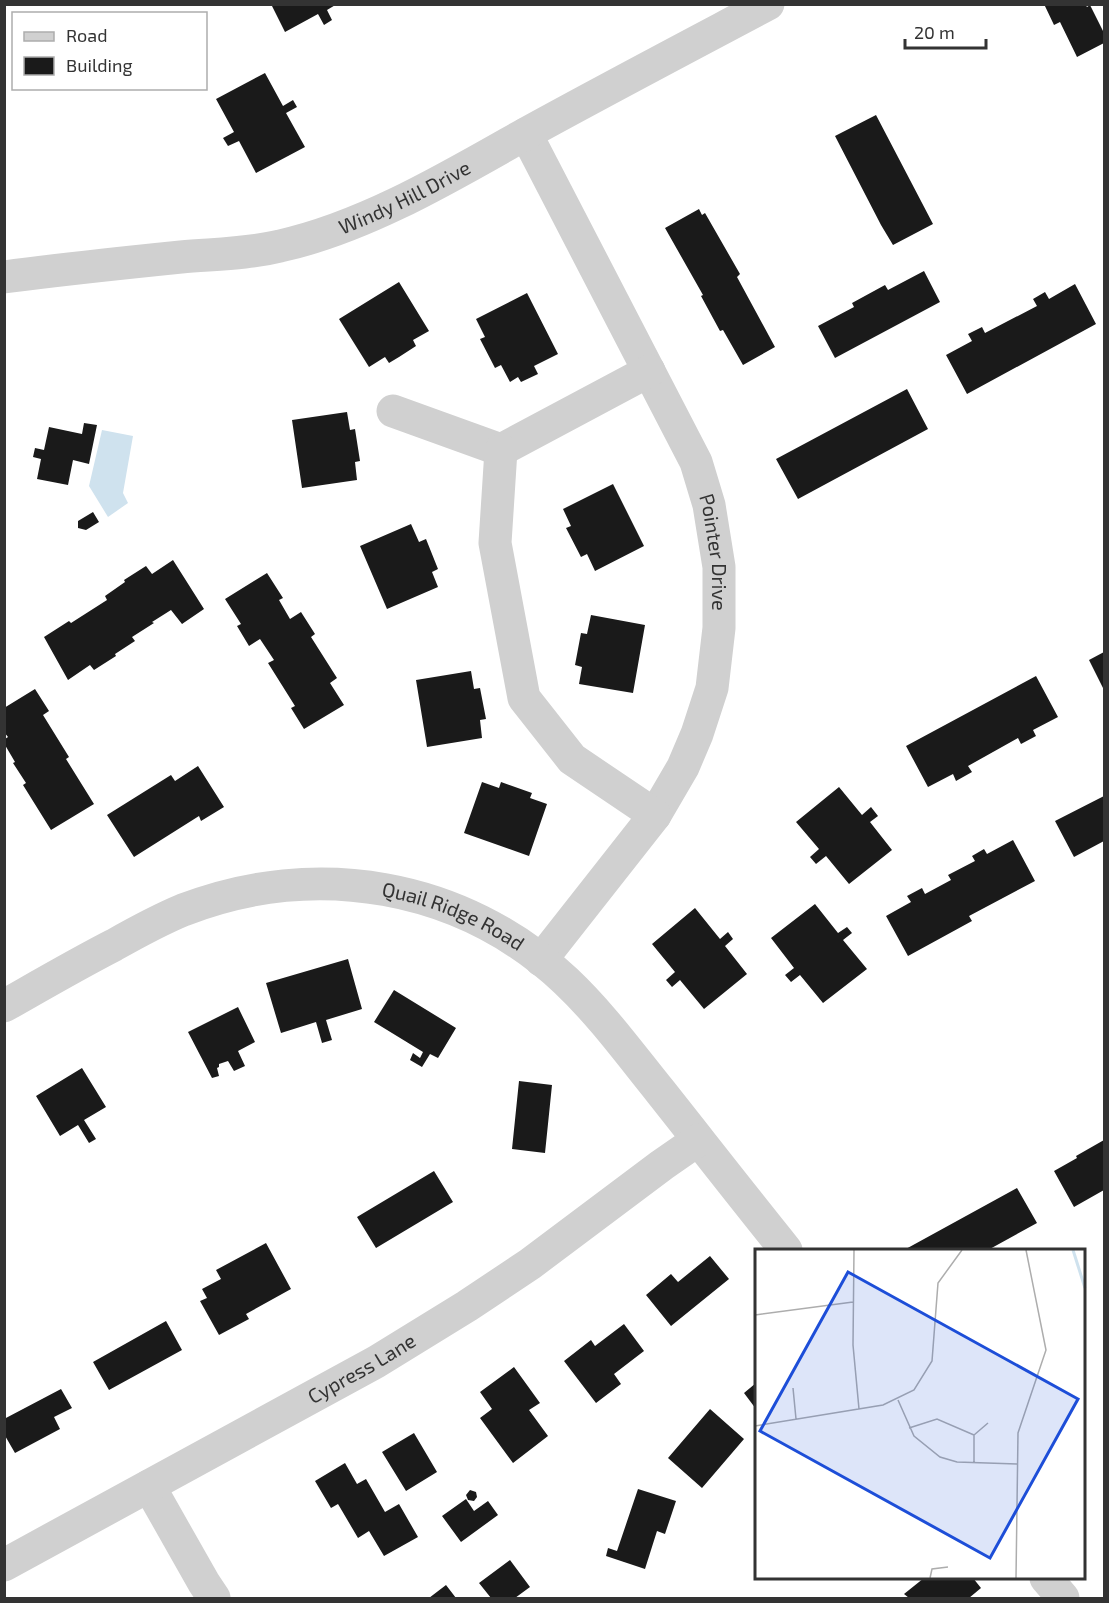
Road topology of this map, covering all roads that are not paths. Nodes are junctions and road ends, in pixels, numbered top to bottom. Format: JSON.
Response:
{"nodes":[{"id":1,"x":768,"y":4,"type":"edge"},
{"id":2,"x":526,"y":134,"type":"junction"},
{"id":3,"x":4,"y":278,"type":"edge"},
{"id":4,"x":649,"y":371,"type":"junction"},
{"id":5,"x":393,"y":411,"type":"dead end"},
{"id":6,"x":501,"y":450,"type":"junction"},
{"id":7,"x":655,"y":815,"type":"junction"},
{"id":8,"x":541,"y":960,"type":"junction"},
{"id":9,"x":4,"y":1006,"type":"edge"},
{"id":10,"x":698,"y":1140,"type":"junction"},
{"id":11,"x":784,"y":1249,"type":"edge"},
{"id":12,"x":149,"y":1486,"type":"junction"},
{"id":13,"x":4,"y":1565,"type":"edge"},
{"id":14,"x":1047,"y":1579,"type":"edge"},
{"id":15,"x":214,"y":1599,"type":"edge"},
{"id":16,"x":1063,"y":1599,"type":"edge"}],
"edges":[{"from":1,"to":2,"type":"street","name":"Windy Hill Drive"},
{"from":2,"to":3,"type":"street","name":"Windy Hill Drive"},
{"from":2,"to":4,"type":"street","name":"Pointer Drive"},
{"from":4,"to":6,"type":"street"},
{"from":4,"to":7,"type":"street","name":"Pointer Drive"},
{"from":5,"to":6,"type":"street"},
{"from":6,"to":7,"type":"street"},
{"from":7,"to":8,"type":"street","name":"Pointer Drive"},
{"from":8,"to":9,"type":"street","name":"Quail Ridge Road"},
{"from":8,"to":10,"type":"street","name":"Quail Ridge Road"},
{"from":10,"to":11,"type":"street","name":"Quail Ridge Road"},
{"from":10,"to":12,"type":"street","name":"Cypress Lane"},
{"from":12,"to":13,"type":"street","name":"Cypress Lane"},
{"from":12,"to":15,"type":"street"},
{"from":14,"to":16,"type":"street"}]}
